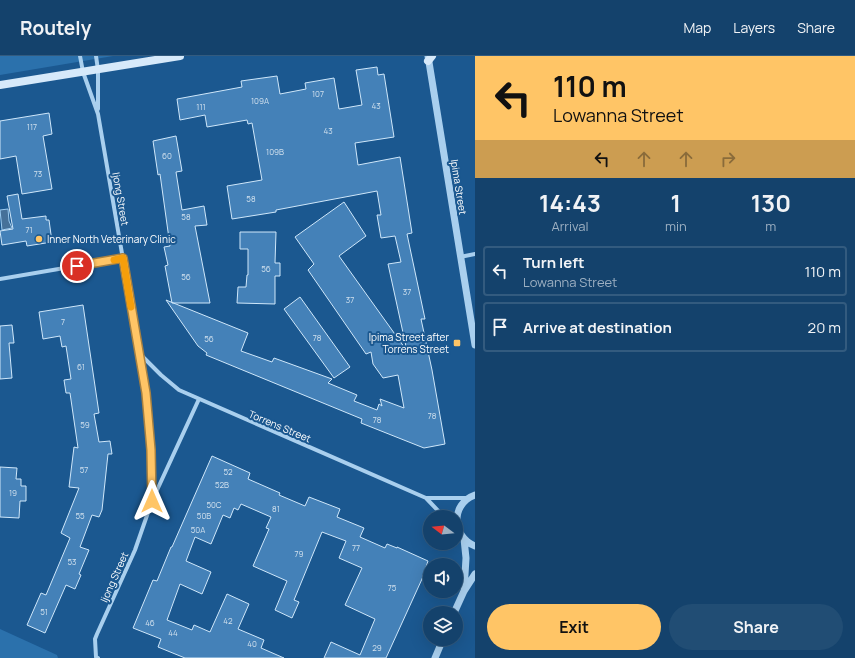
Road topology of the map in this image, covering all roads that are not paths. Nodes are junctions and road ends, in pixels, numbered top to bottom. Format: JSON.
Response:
{"nodes":[{"id":1,"x":80,"y":56,"type":"edge"},
{"id":2,"x":96,"y":56,"type":"edge"},
{"id":3,"x":180,"y":56,"type":"edge"},
{"id":4,"x":429,"y":58,"type":"edge"},
{"id":5,"x":98,"y":70,"type":"junction"},
{"id":6,"x":83,"y":72,"type":"junction"},
{"id":7,"x":0,"y":85,"type":"edge"},
{"id":8,"x":98,"y":114,"type":"junction"},
{"id":9,"x":475,"y":254,"type":"edge"},
{"id":10,"x":460,"y":256,"type":"junction"},
{"id":11,"x":123,"y":258,"type":"junction"},
{"id":12,"x":0,"y":279,"type":"edge"},
{"id":13,"x":475,"y":345,"type":"edge"},
{"id":14,"x":138,"y":352,"type":"junction"},
{"id":15,"x":199,"y":399,"type":"junction"},
{"id":16,"x":473,"y":495,"type":"edge"},
{"id":17,"x":426,"y":498,"type":"junction"},
{"id":18,"x":152,"y":501,"type":"junction"},
{"id":19,"x":437,"y":510,"type":"edge"},
{"id":20,"x":459,"y":510,"type":"edge"},
{"id":21,"x":464,"y":539,"type":"joint"},
{"id":22,"x":475,"y":546,"type":"edge"},
{"id":23,"x":475,"y":574,"type":"edge"},
{"id":24,"x":464,"y":591,"type":"junction"},
{"id":25,"x":457,"y":606,"type":"edge"},
{"id":26,"x":440,"y":646,"type":"edge"},
{"id":27,"x":98,"y":658,"type":"edge"},
{"id":28,"x":435,"y":658,"type":"edge"}],
"edges":[{"from":1,"to":6,"type":"street","name":"Ijong Street"},
{"from":2,"to":5,"type":"street","name":"Ijong Street"},
{"from":3,"to":5,"type":"main road"},
{"from":4,"to":10,"type":"street","name":"Ipima Street"},
{"from":5,"to":6,"type":"main road"},
{"from":5,"to":8,"type":"street","name":"Ijong Street"},
{"from":6,"to":7,"type":"main road"},
{"from":6,"to":8,"type":"street","name":"Ijong Street"},
{"from":8,"to":11,"type":"street","name":"Ijong Street"},
{"from":9,"to":10,"type":"street"},
{"from":10,"to":13,"type":"street","name":"Ipima Street"},
{"from":11,"to":12,"type":"street"},
{"from":11,"to":14,"type":"street","name":"Ijong Street"},
{"from":14,"to":15,"type":"street","name":"Torrens Street"},
{"from":14,"to":18,"type":"street","name":"Ijong Street"},
{"from":15,"to":17,"type":"street","name":"Torrens Street"},
{"from":15,"to":18,"type":"street","name":"Ijong Street"},
{"from":16,"to":17,"type":"street","name":"Torrens Street"},
{"from":16,"to":20,"type":"street"},
{"from":17,"to":19,"type":"street","name":"Torrens Street"},
{"from":18,"to":27,"type":"street","name":"Ijong Street"},
{"from":21,"to":22,"type":"street"},
{"from":21,"to":24,"type":"street"},
{"from":23,"to":24,"type":"street"},
{"from":24,"to":25,"type":"street"},
{"from":26,"to":28,"type":"street"}]}
